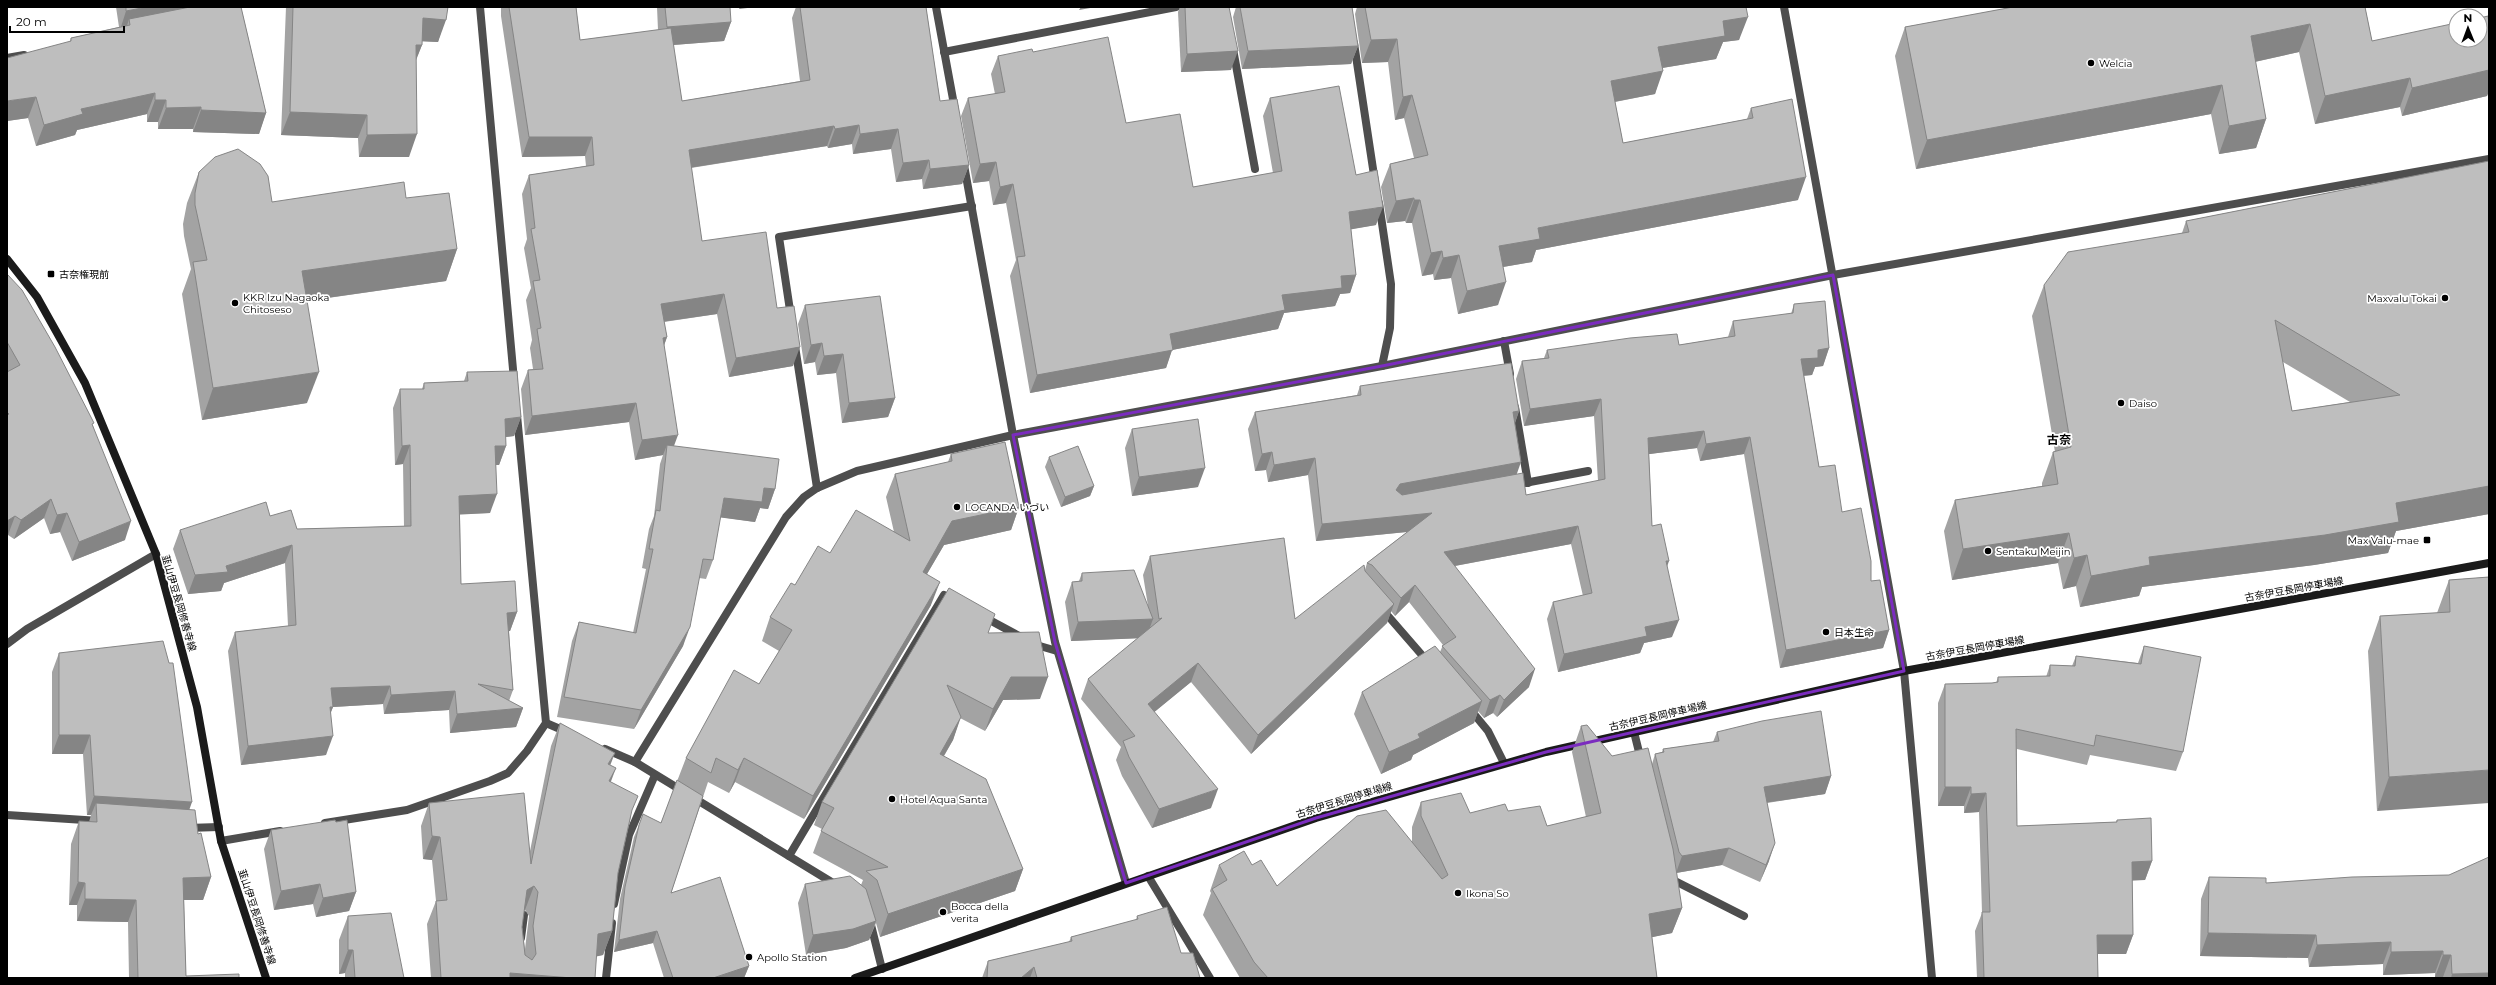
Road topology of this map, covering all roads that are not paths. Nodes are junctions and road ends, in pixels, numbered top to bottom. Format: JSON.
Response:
{"nodes":[{"id":1,"x":480,"y":7,"type":"edge"},
{"id":2,"x":936,"y":7,"type":"edge"},
{"id":3,"x":1176,"y":7,"type":"edge"},
{"id":4,"x":1784,"y":7,"type":"edge"},
{"id":5,"x":1353,"y":37,"type":"edge"},
{"id":6,"x":1230,"y":38,"type":"edge"},
{"id":7,"x":944,"y":52,"type":"junction"},
{"id":8,"x":30,"y":53,"type":"edge"},
{"id":9,"x":7,"y":58,"type":"edge"},
{"id":10,"x":957,"y":121,"type":"edge"},
{"id":11,"x":2489,"y":159,"type":"edge"},
{"id":12,"x":963,"y":160,"type":"edge"},
{"id":13,"x":1255,"y":169,"type":"dead end"},
{"id":14,"x":972,"y":206,"type":"junction"},
{"id":15,"x":7,"y":259,"type":"edge"},
{"id":16,"x":1833,"y":275,"type":"junction"},
{"id":17,"x":792,"y":323,"type":"edge"},
{"id":18,"x":794,"y":339,"type":"edge"},
{"id":19,"x":1504,"y":341,"type":"junction"},
{"id":20,"x":1382,"y":366,"type":"junction"},
{"id":21,"x":1511,"y":381,"type":"edge"},
{"id":22,"x":515,"y":389,"type":"edge"},
{"id":23,"x":1513,"y":396,"type":"edge"},
{"id":24,"x":516,"y":405,"type":"edge"},
{"id":25,"x":1012,"y":435,"type":"junction"},
{"id":26,"x":1588,"y":471,"type":"dead end"},
{"id":27,"x":1528,"y":483,"type":"junction"},
{"id":28,"x":1504,"y":487,"type":"edge"},
{"id":29,"x":817,"y":488,"type":"junction"},
{"id":30,"x":156,"y":554,"type":"junction"},
{"id":31,"x":2489,"y":564,"type":"edge"},
{"id":32,"x":1377,"y":603,"type":"edge"},
{"id":33,"x":964,"y":606,"type":"edge"},
{"id":34,"x":978,"y":614,"type":"edge"},
{"id":35,"x":7,"y":644,"type":"edge"},
{"id":36,"x":1057,"y":651,"type":"junction"},
{"id":37,"x":1432,"y":667,"type":"edge"},
{"id":38,"x":1904,"y":671,"type":"junction"},
{"id":39,"x":1463,"y":702,"type":"edge"},
{"id":40,"x":546,"y":723,"type":"junction"},
{"id":41,"x":1634,"y":732,"type":"junction"},
{"id":42,"x":573,"y":735,"type":"edge"},
{"id":43,"x":594,"y":744,"type":"edge"},
{"id":44,"x":635,"y":762,"type":"junction"},
{"id":45,"x":1504,"y":763,"type":"junction"},
{"id":46,"x":1643,"y":769,"type":"edge"},
{"id":47,"x":655,"y":775,"type":"junction"},
{"id":48,"x":7,"y":815,"type":"edge"},
{"id":49,"x":107,"y":822,"type":"edge"},
{"id":50,"x":314,"y":825,"type":"edge"},
{"id":51,"x":176,"y":827,"type":"edge"},
{"id":52,"x":219,"y":827,"type":"junction"},
{"id":53,"x":291,"y":829,"type":"edge"},
{"id":54,"x":222,"y":841,"type":"junction"},
{"id":55,"x":789,"y":856,"type":"junction"},
{"id":56,"x":1666,"y":865,"type":"edge"},
{"id":57,"x":1148,"y":876,"type":"junction"},
{"id":58,"x":1126,"y":883,"type":"junction"},
{"id":59,"x":844,"y":890,"type":"edge"},
{"id":60,"x":867,"y":911,"type":"edge"},
{"id":61,"x":524,"y":915,"type":"edge"},
{"id":62,"x":1744,"y":916,"type":"dead end"},
{"id":63,"x":519,"y":950,"type":"edge"},
{"id":64,"x":882,"y":969,"type":"junction"},
{"id":65,"x":266,"y":978,"type":"edge"},
{"id":66,"x":606,"y":978,"type":"edge"},
{"id":67,"x":855,"y":978,"type":"edge"},
{"id":68,"x":1210,"y":978,"type":"edge"},
{"id":69,"x":1932,"y":978,"type":"edge"}],
"edges":[{"from":1,"to":22,"type":"street"},
{"from":2,"to":7,"type":"street"},
{"from":3,"to":7,"type":"street"},
{"from":4,"to":16,"type":"street"},
{"from":5,"to":20,"type":"street"},
{"from":6,"to":13,"type":"street"},
{"from":7,"to":10,"type":"street"},
{"from":8,"to":9,"type":"street"},
{"from":11,"to":16,"type":"street"},
{"from":12,"to":14,"type":"street"},
{"from":14,"to":17,"type":"street"},
{"from":14,"to":25,"type":"street"},
{"from":15,"to":30,"type":"main road","name":"韮山伊豆長岡修善寺線"},
{"from":16,"to":19,"type":"street"},
{"from":16,"to":38,"type":"street"},
{"from":18,"to":29,"type":"street"},
{"from":19,"to":20,"type":"street"},
{"from":19,"to":21,"type":"street"},
{"from":20,"to":25,"type":"street"},
{"from":23,"to":27,"type":"street"},
{"from":24,"to":40,"type":"street"},
{"from":25,"to":29,"type":"street"},
{"from":25,"to":36,"type":"street"},
{"from":26,"to":27,"type":"street"},
{"from":27,"to":28,"type":"street"},
{"from":29,"to":44,"type":"street"},
{"from":30,"to":35,"type":"street"},
{"from":30,"to":52,"type":"main road","name":"韮山伊豆長岡修善寺線"},
{"from":31,"to":38,"type":"main road","name":"古奈伊豆長岡停車場線"},
{"from":32,"to":37,"type":"street"},
{"from":33,"to":55,"type":"street"},
{"from":34,"to":36,"type":"street"},
{"from":36,"to":58,"type":"street"},
{"from":38,"to":41,"type":"main road","name":"古奈伊豆長岡停車場線"},
{"from":38,"to":69,"type":"street"},
{"from":39,"to":45,"type":"street"},
{"from":40,"to":42,"type":"street"},
{"from":40,"to":50,"type":"street"},
{"from":41,"to":45,"type":"main road","name":"古奈伊豆長岡停車場線"},
{"from":41,"to":46,"type":"street"},
{"from":43,"to":44,"type":"street"},
{"from":44,"to":47,"type":"street"},
{"from":45,"to":57,"type":"main road","name":"古奈伊豆長岡停車場線"},
{"from":47,"to":55,"type":"street"},
{"from":47,"to":66,"type":"street"},
{"from":48,"to":49,"type":"street"},
{"from":51,"to":52,"type":"street"},
{"from":52,"to":54,"type":"main road","name":"韮山伊豆長岡修善寺線"},
{"from":53,"to":54,"type":"street"},
{"from":54,"to":65,"type":"main road","name":"韮山伊豆長岡修善寺線"},
{"from":55,"to":59,"type":"street"},
{"from":56,"to":62,"type":"street"},
{"from":57,"to":58,"type":"main road","name":"古奈伊豆長岡停車場線"},
{"from":57,"to":68,"type":"street"},
{"from":58,"to":64,"type":"main road","name":"古奈伊豆長岡停車場線"},
{"from":60,"to":64,"type":"street"},
{"from":61,"to":63,"type":"street"},
{"from":64,"to":67,"type":"main road","name":"古奈伊豆長岡停車場線"}]}
